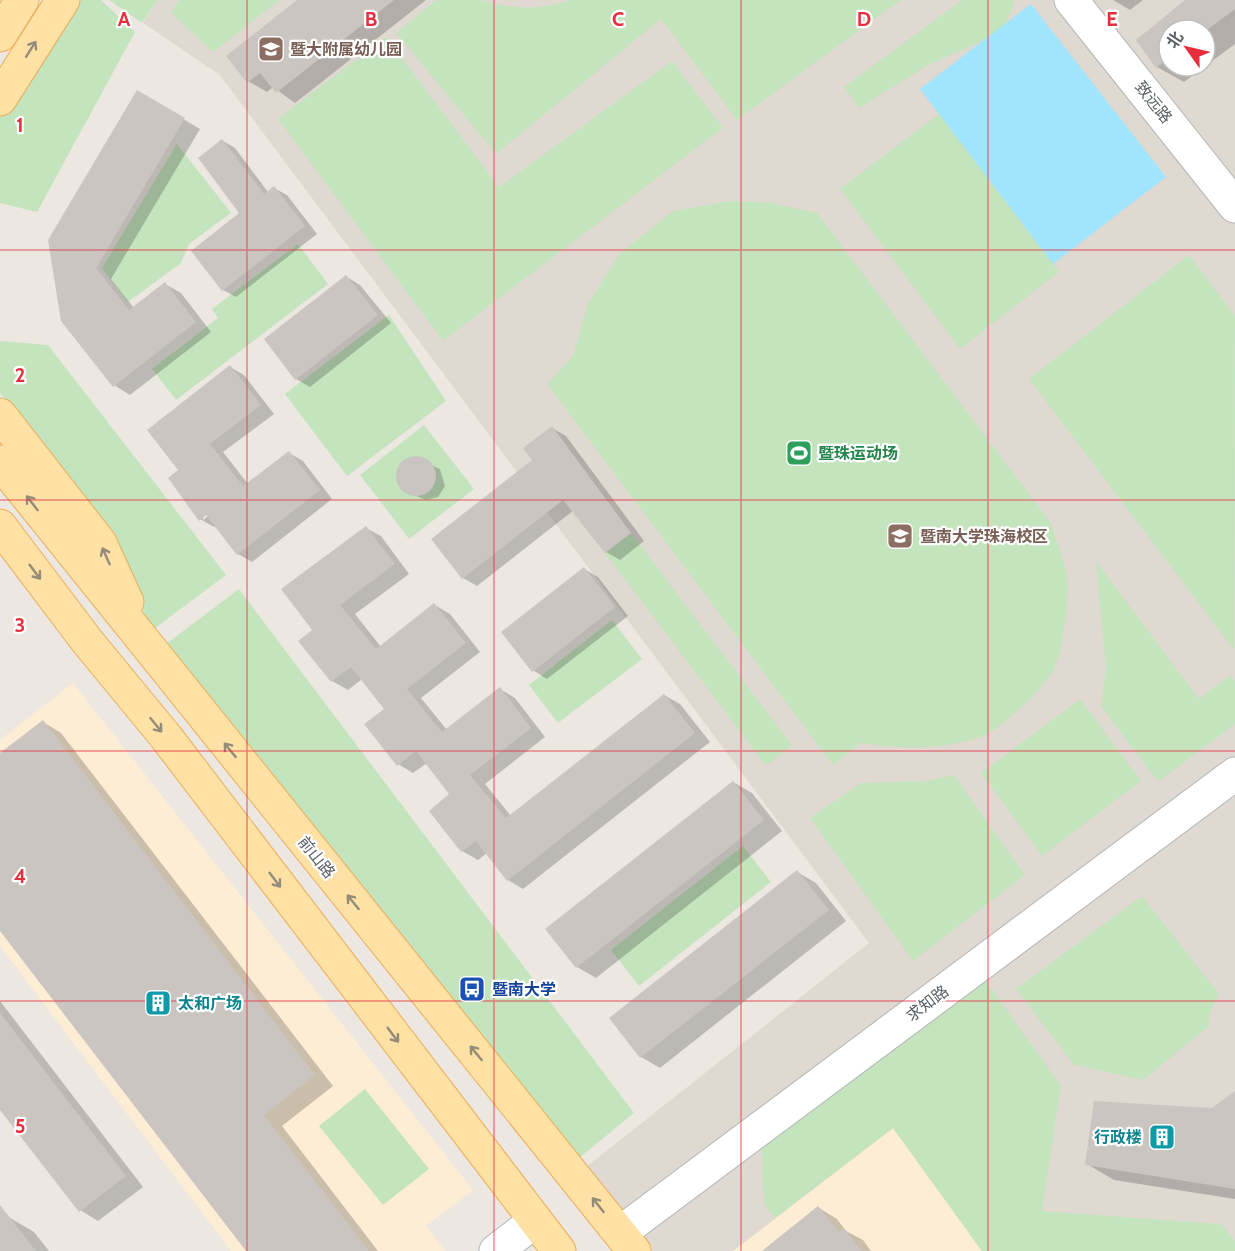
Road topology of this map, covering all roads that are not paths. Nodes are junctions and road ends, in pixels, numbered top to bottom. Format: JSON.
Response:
{"nodes":[{"id":1,"x":20,"y":0,"type":"edge"},
{"id":2,"x":63,"y":0,"type":"edge"},
{"id":3,"x":1071,"y":0,"type":"edge"},
{"id":4,"x":0,"y":16,"type":"edge"},
{"id":5,"x":0,"y":35,"type":"edge"},
{"id":6,"x":0,"y":99,"type":"edge"},
{"id":7,"x":1235,"y":206,"type":"edge"},
{"id":8,"x":0,"y":415,"type":"edge"},
{"id":9,"x":0,"y":462,"type":"edge"},
{"id":10,"x":0,"y":526,"type":"edge"},
{"id":11,"x":147,"y":648,"type":"junction"},
{"id":12,"x":1235,"y":774,"type":"edge"},
{"id":13,"x":536,"y":1221,"type":"junction"},
{"id":14,"x":627,"y":1242,"type":"edge"},
{"id":15,"x":496,"y":1251,"type":"edge"},
{"id":16,"x":559,"y":1251,"type":"edge"}],
"edges":[{"from":1,"to":4,"type":"main road"},
{"from":1,"to":5,"type":"main road"},
{"from":6,"to":2,"type":"main road","one_way":true},
{"from":3,"to":7,"type":"street","name":"致远路"},
{"from":11,"to":8,"type":"main road","one_way":true},
{"from":11,"to":9,"type":"main road","name":"前山路","one_way":true},
{"from":10,"to":13,"type":"main road","one_way":true},
{"from":14,"to":11,"type":"main road","name":"前山路","one_way":true},
{"from":12,"to":14,"type":"street","name":"求知路"},
{"from":13,"to":15,"type":"street"},
{"from":13,"to":16,"type":"main road"}]}
